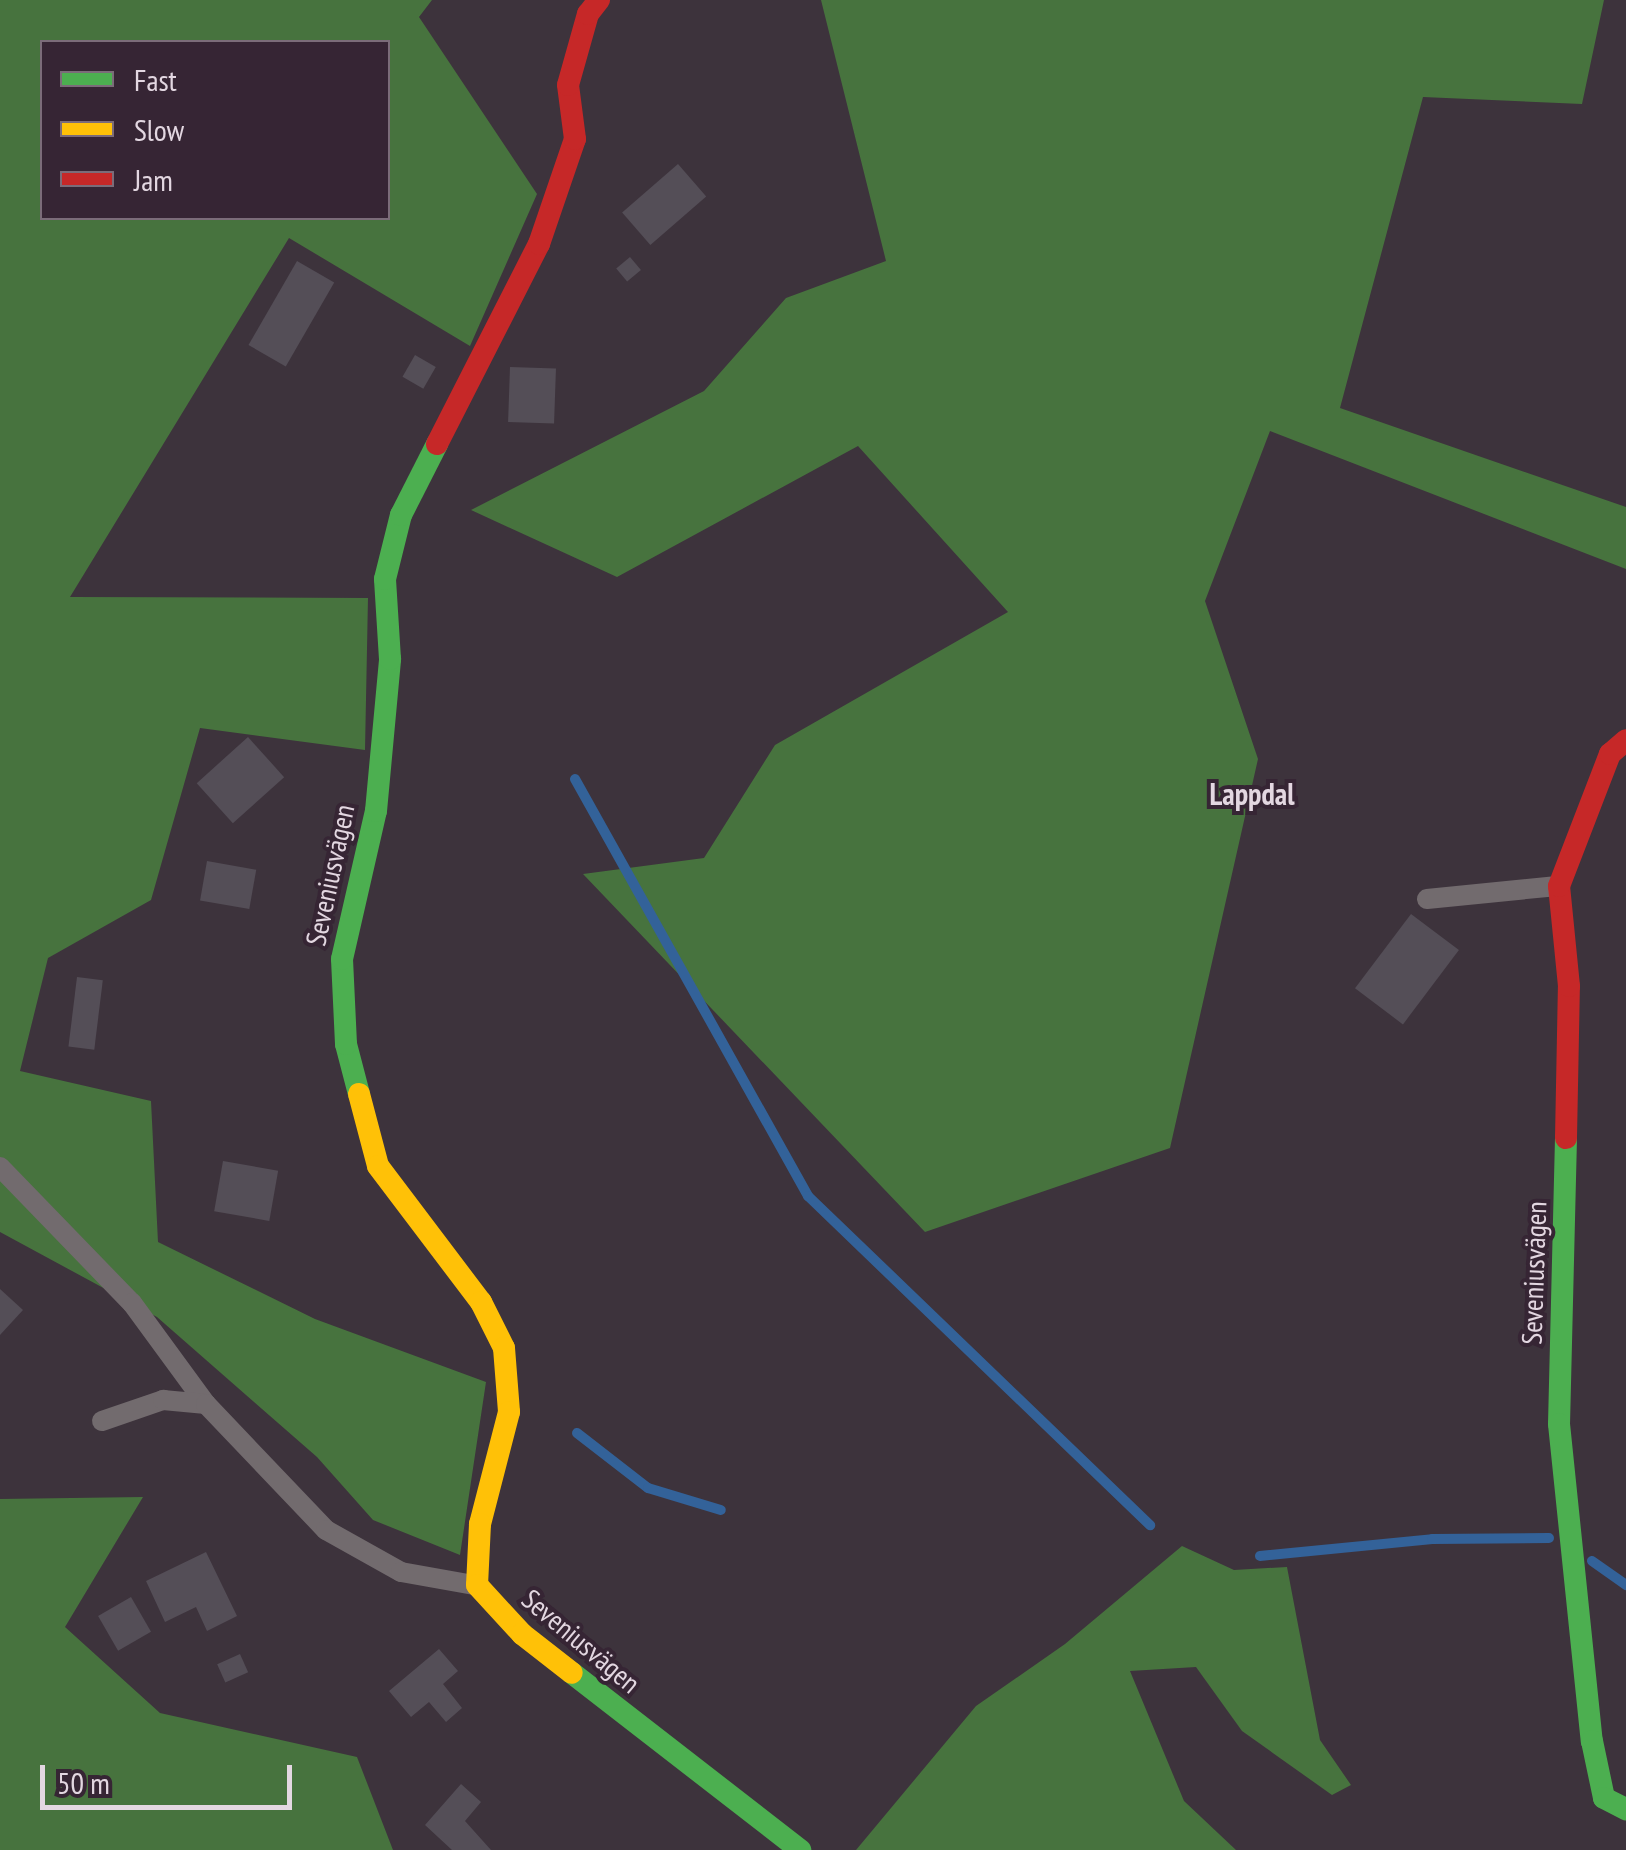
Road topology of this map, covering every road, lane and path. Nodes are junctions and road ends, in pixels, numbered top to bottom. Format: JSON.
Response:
{"nodes":[{"id":1,"x":599,"y":0,"type":"edge"},
{"id":2,"x":1626,"y":740,"type":"edge"},
{"id":3,"x":1559,"y":886,"type":"junction"},
{"id":4,"x":1427,"y":899,"type":"dead end"},
{"id":5,"x":0,"y":1167,"type":"edge"},
{"id":6,"x":206,"y":1404,"type":"junction"},
{"id":7,"x":102,"y":1422,"type":"dead end"},
{"id":8,"x":477,"y":1585,"type":"junction"},
{"id":9,"x":1626,"y":1809,"type":"edge"},
{"id":10,"x":800,"y":1850,"type":"edge"}],
"edges":[{"from":1,"to":8,"type":"street","name":"Seveniusvägen"},
{"from":2,"to":3,"type":"street","name":"Seveniusvägen"},
{"from":3,"to":4,"type":"lane"},
{"from":3,"to":9,"type":"street","name":"Seveniusvägen"},
{"from":5,"to":6,"type":"lane"},
{"from":6,"to":7,"type":"lane"},
{"from":6,"to":8,"type":"lane"},
{"from":8,"to":10,"type":"street","name":"Seveniusvägen"}]}
